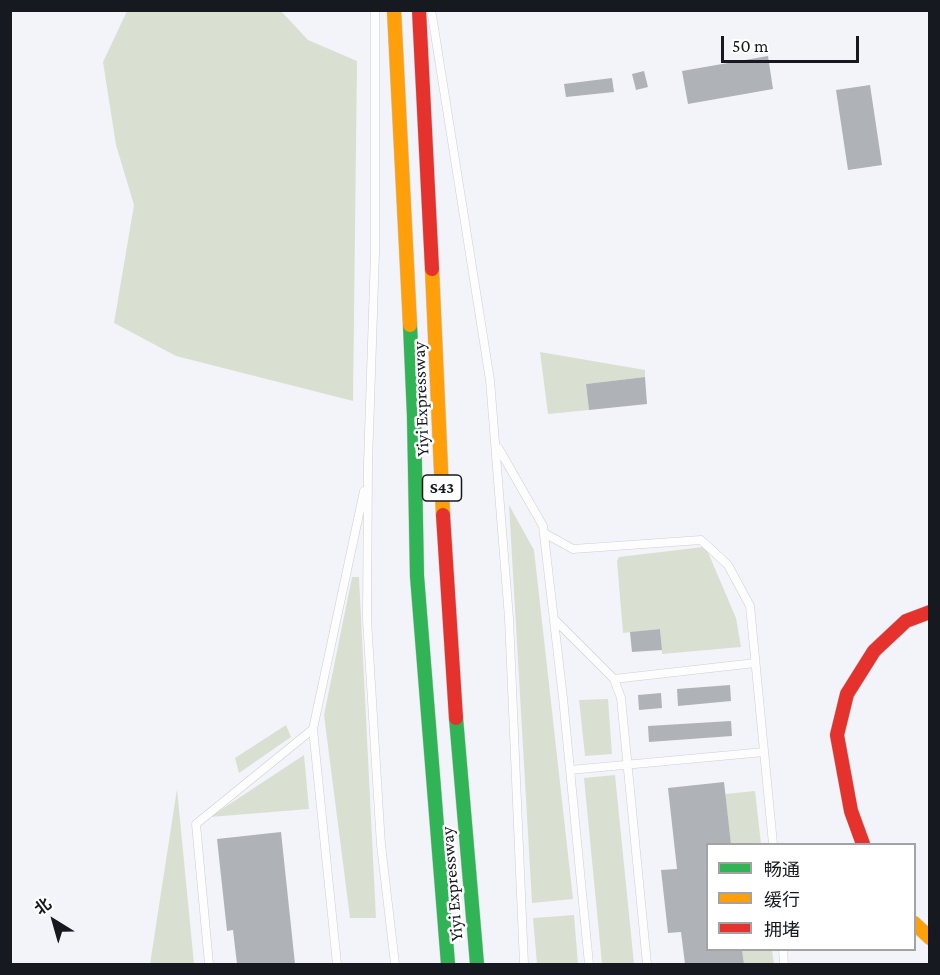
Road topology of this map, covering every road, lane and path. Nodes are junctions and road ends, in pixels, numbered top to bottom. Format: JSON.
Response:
{"nodes":[{"id":1,"x":375,"y":10,"type":"edge"},
{"id":2,"x":394,"y":10,"type":"edge"},
{"id":3,"x":419,"y":10,"type":"edge"},
{"id":4,"x":431,"y":10,"type":"edge"},
{"id":5,"x":496,"y":445,"type":"junction"},
{"id":6,"x":368,"y":475,"type":"junction"},
{"id":7,"x":544,"y":533,"type":"junction"},
{"id":8,"x":930,"y":612,"type":"edge"},
{"id":9,"x":554,"y":619,"type":"junction"},
{"id":10,"x":755,"y":663,"type":"junction"},
{"id":11,"x":614,"y":679,"type":"junction"},
{"id":12,"x":314,"y":729,"type":"junction"},
{"id":13,"x":764,"y":752,"type":"junction"},
{"id":14,"x":627,"y":765,"type":"junction"},
{"id":15,"x":570,"y":770,"type":"junction"},
{"id":16,"x":773,"y":843,"type":"edge"},
{"id":17,"x":863,"y":843,"type":"edge"},
{"id":18,"x":916,"y":924,"type":"edge"},
{"id":19,"x":930,"y":939,"type":"edge"},
{"id":20,"x":210,"y":964,"type":"edge"},
{"id":21,"x":337,"y":964,"type":"edge"},
{"id":22,"x":395,"y":964,"type":"edge"},
{"id":23,"x":448,"y":964,"type":"edge"},
{"id":24,"x":477,"y":964,"type":"edge"},
{"id":25,"x":524,"y":964,"type":"edge"},
{"id":26,"x":589,"y":964,"type":"edge"},
{"id":27,"x":647,"y":964,"type":"edge"}],
"edges":[{"from":1,"to":6,"type":"lane"},
{"from":2,"to":23,"type":"main road","name":"Yiyi Expressway","number":"S43"},
{"from":3,"to":24,"type":"main road","name":"Yiyi Expressway","number":"S43"},
{"from":4,"to":5,"type":"lane"},
{"from":5,"to":7,"type":"lane"},
{"from":5,"to":25,"type":"lane"},
{"from":6,"to":12,"type":"lane"},
{"from":6,"to":22,"type":"lane"},
{"from":7,"to":9,"type":"lane"},
{"from":7,"to":10,"type":"lane"},
{"from":8,"to":17,"type":"main road"},
{"from":9,"to":11,"type":"lane"},
{"from":9,"to":15,"type":"lane"},
{"from":10,"to":11,"type":"lane"},
{"from":10,"to":13,"type":"lane"},
{"from":11,"to":14,"type":"lane"},
{"from":12,"to":20,"type":"lane"},
{"from":12,"to":21,"type":"lane"},
{"from":13,"to":14,"type":"lane"},
{"from":13,"to":16,"type":"lane"},
{"from":14,"to":15,"type":"lane"},
{"from":14,"to":27,"type":"lane"},
{"from":15,"to":26,"type":"lane"},
{"from":18,"to":19,"type":"main road"}]}
